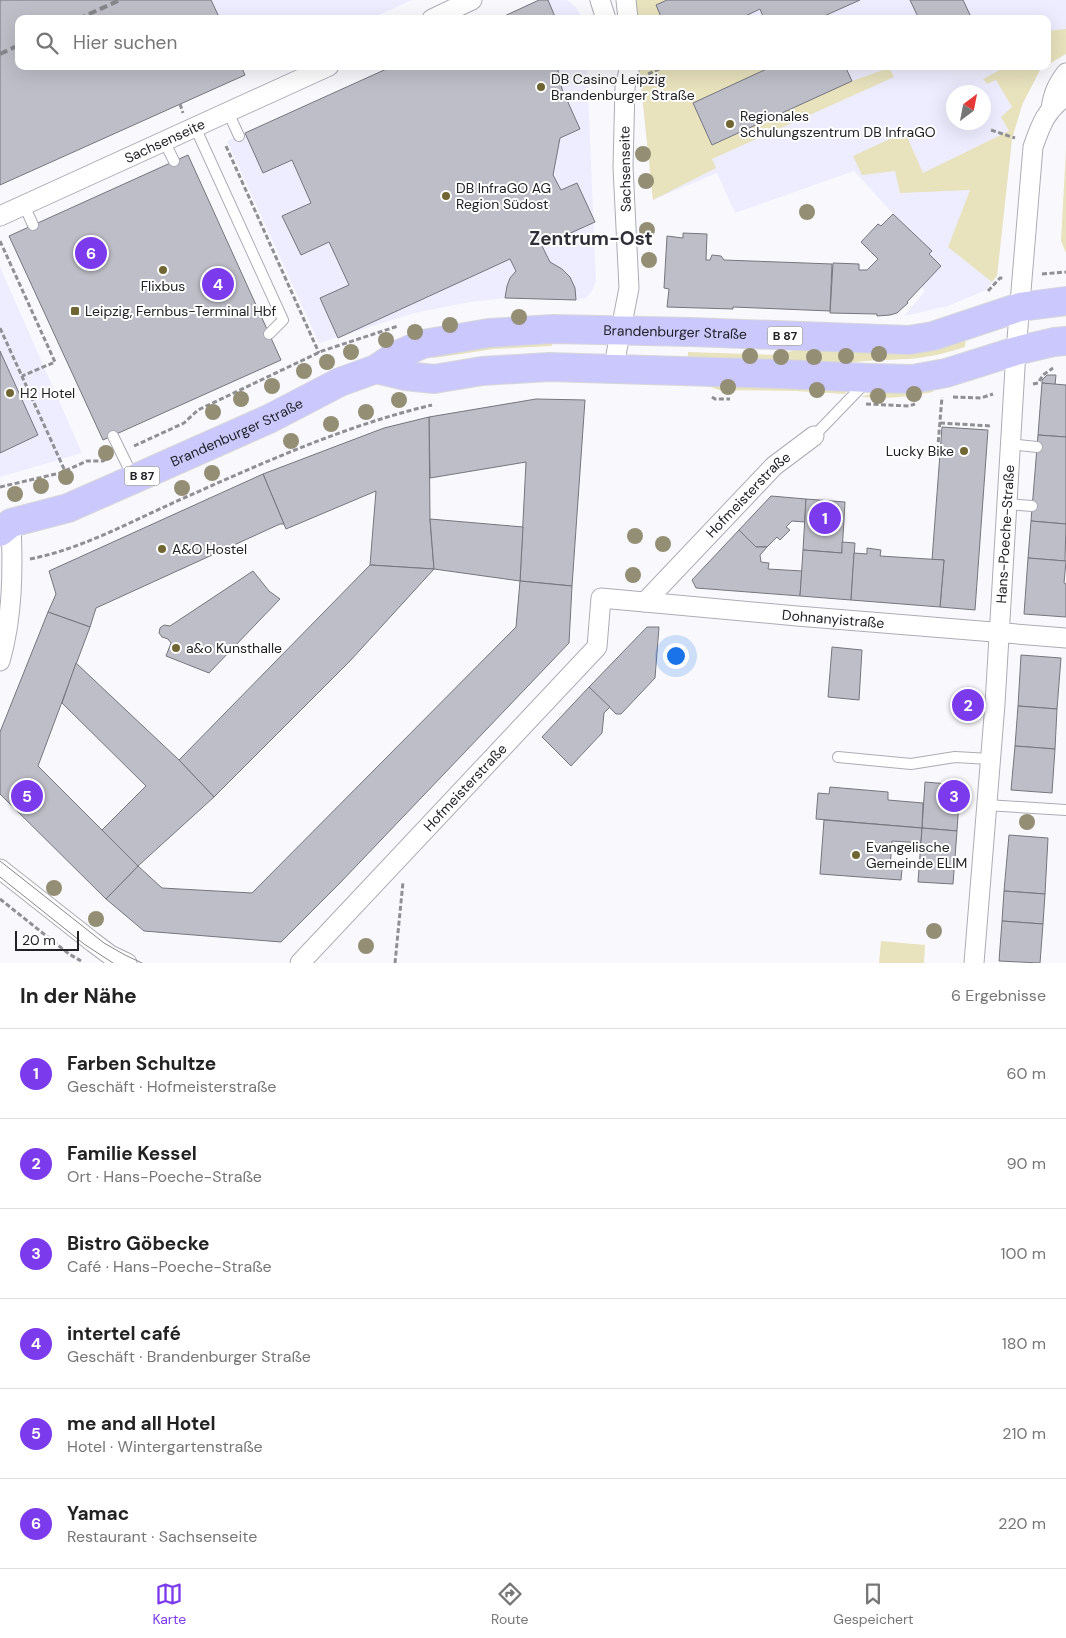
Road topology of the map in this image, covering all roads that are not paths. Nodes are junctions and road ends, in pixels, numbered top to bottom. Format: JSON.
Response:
{"nodes":[{"id":1,"x":472,"y":0,"type":"edge"},
{"id":2,"x":600,"y":0,"type":"edge"},
{"id":3,"x":626,"y":0,"type":"edge"},
{"id":4,"x":440,"y":15,"type":"edge"},
{"id":5,"x":605,"y":15,"type":"edge"},
{"id":6,"x":628,"y":15,"type":"edge"},
{"id":7,"x":320,"y":70,"type":"edge"},
{"id":8,"x":617,"y":70,"type":"edge"},
{"id":9,"x":629,"y":70,"type":"edge"},
{"id":10,"x":1066,"y":73,"type":"edge"},
{"id":11,"x":625,"y":87,"type":"junction"},
{"id":12,"x":1066,"y":96,"type":"edge"},
{"id":13,"x":1050,"y":109,"type":"junction"},
{"id":14,"x":221,"y":116,"type":"junction"},
{"id":15,"x":196,"y":127,"type":"junction"},
{"id":16,"x":239,"y":136,"type":"dead end"},
{"id":17,"x":164,"y":142,"type":"junction"},
{"id":18,"x":174,"y":162,"type":"dead end"},
{"id":19,"x":24,"y":205,"type":"junction"},
{"id":20,"x":0,"y":216,"type":"edge"},
{"id":21,"x":33,"y":225,"type":"dead end"},
{"id":22,"x":1066,"y":301,"type":"edge"},
{"id":23,"x":1020,"y":307,"type":"junction"},
{"id":24,"x":621,"y":330,"type":"junction"},
{"id":25,"x":269,"y":334,"type":"dead end"},
{"id":26,"x":1066,"y":341,"type":"edge"},
{"id":27,"x":1016,"y":351,"type":"junction"},
{"id":28,"x":376,"y":369,"type":"junction"},
{"id":29,"x":614,"y":370,"type":"junction"},
{"id":30,"x":870,"y":378,"type":"junction"},
{"id":31,"x":113,"y":436,"type":"dead end"},
{"id":32,"x":814,"y":436,"type":"joint"},
{"id":33,"x":1011,"y":436,"type":"junction"},
{"id":34,"x":1037,"y":447,"type":"dead end"},
{"id":35,"x":134,"y":480,"type":"junction"},
{"id":36,"x":1007,"y":504,"type":"junction"},
{"id":37,"x":1032,"y":506,"type":"dead end"},
{"id":38,"x":7,"y":538,"type":"edge"},
{"id":39,"x":601,"y":598,"type":"joint"},
{"id":40,"x":645,"y":602,"type":"junction"},
{"id":41,"x":998,"y":633,"type":"junction"},
{"id":42,"x":1066,"y":638,"type":"edge"},
{"id":43,"x":0,"y":661,"type":"edge"},
{"id":44,"x":838,"y":757,"type":"dead end"},
{"id":45,"x":990,"y":759,"type":"junction"},
{"id":46,"x":986,"y":805,"type":"junction"},
{"id":47,"x":1066,"y":810,"type":"edge"},
{"id":48,"x":0,"y":869,"type":"edge"},
{"id":49,"x":127,"y":963,"type":"edge"},
{"id":50,"x":300,"y":963,"type":"edge"},
{"id":51,"x":974,"y":963,"type":"edge"}],
"edges":[{"from":1,"to":4,"type":"street"},
{"from":2,"to":5,"type":"street"},
{"from":3,"to":6,"type":"street"},
{"from":7,"to":14,"type":"street","name":"Sachsenseite"},
{"from":8,"to":11,"type":"street","name":"Sachsenseite"},
{"from":9,"to":11,"type":"street","name":"Sachsenseite"},
{"from":10,"to":13,"type":"street","name":"Hans-Poeche-Straße"},
{"from":11,"to":24,"type":"street","name":"Sachsenseite"},
{"from":12,"to":13,"type":"street","name":"Hans-Poeche-Straße"},
{"from":13,"to":23,"type":"street","name":"Hans-Poeche-Straße"},
{"from":14,"to":15,"type":"street","name":"Sachsenseite"},
{"from":14,"to":16,"type":"lane"},
{"from":15,"to":17,"type":"street","name":"Sachsenseite"},
{"from":15,"to":25,"type":"lane"},
{"from":17,"to":18,"type":"lane"},
{"from":17,"to":19,"type":"street","name":"Sachsenseite"},
{"from":19,"to":20,"type":"street","name":"Sachsenseite"},
{"from":19,"to":21,"type":"lane"},
{"from":22,"to":23,"type":"main road","name":"Brandenburger Straße","number":"B 87"},
{"from":23,"to":24,"type":"main road","name":"Brandenburger Straße","number":"B 87"},
{"from":23,"to":27,"type":"street","name":"Hans-Poeche-Straße"},
{"from":24,"to":28,"type":"main road","name":"Brandenburger Straße","number":"B 87"},
{"from":24,"to":29,"type":"street","name":"Sachsenseite"},
{"from":26,"to":27,"type":"main road"},
{"from":27,"to":30,"type":"main road"},
{"from":27,"to":33,"type":"street","name":"Hans-Poeche-Straße"},
{"from":28,"to":29,"type":"main road"},
{"from":28,"to":35,"type":"main road","name":"Brandenburger Straße","number":"B 87"},
{"from":29,"to":30,"type":"main road"},
{"from":30,"to":32,"type":"lane"},
{"from":31,"to":35,"type":"lane"},
{"from":32,"to":40,"type":"street","name":"Hofmeisterstraße"},
{"from":33,"to":34,"type":"lane"},
{"from":33,"to":36,"type":"street","name":"Hans-Poeche-Straße"},
{"from":35,"to":38,"type":"main road","name":"Brandenburger Straße","number":"B 87"},
{"from":36,"to":37,"type":"lane"},
{"from":36,"to":41,"type":"street","name":"Hans-Poeche-Straße"},
{"from":38,"to":43,"type":"street"},
{"from":39,"to":40,"type":"street","name":"Dohnanyistraße"},
{"from":39,"to":50,"type":"street","name":"Hofmeisterstraße"},
{"from":40,"to":41,"type":"street","name":"Dohnanyistraße"},
{"from":41,"to":42,"type":"street","name":"Dohnanyistraße"},
{"from":41,"to":45,"type":"street","name":"Hans-Poeche-Straße"},
{"from":44,"to":45,"type":"lane"},
{"from":45,"to":46,"type":"street","name":"Hans-Poeche-Straße"},
{"from":46,"to":47,"type":"lane"},
{"from":46,"to":51,"type":"street","name":"Hans-Poeche-Straße"},
{"from":48,"to":49,"type":"street"}]}
